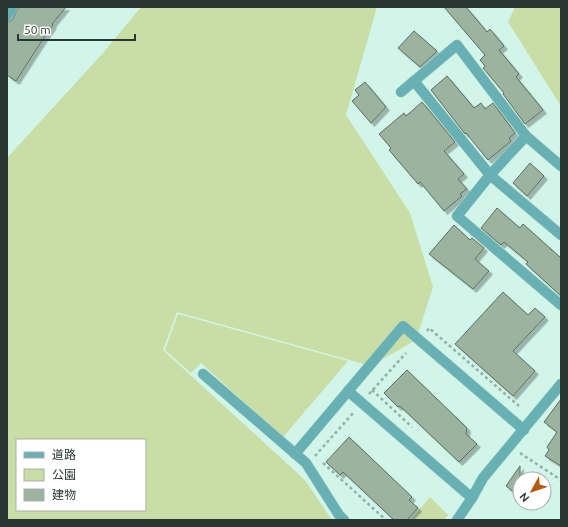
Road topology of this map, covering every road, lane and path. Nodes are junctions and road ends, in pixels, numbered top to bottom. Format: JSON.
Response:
{"nodes":[{"id":1,"x":13,"y":7,"type":"edge"},
{"id":2,"x":7,"y":16,"type":"edge"},
{"id":3,"x":414,"y":81,"type":"junction"},
{"id":4,"x":401,"y":92,"type":"dead end"},
{"id":5,"x":526,"y":136,"type":"junction"},
{"id":6,"x":561,"y":166,"type":"edge"},
{"id":7,"x":490,"y":175,"type":"junction"},
{"id":8,"x":561,"y":235,"type":"edge"},
{"id":9,"x":561,"y":305,"type":"edge"},
{"id":10,"x":406,"y":353,"type":"dead end"},
{"id":11,"x":204,"y":374,"type":"dead end"},
{"id":12,"x":561,"y":384,"type":"edge"},
{"id":13,"x":348,"y":391,"type":"junction"},
{"id":14,"x":362,"y":403,"type":"junction"},
{"id":15,"x":524,"y":430,"type":"junction"},
{"id":16,"x":510,"y":446,"type":"junction"},
{"id":17,"x":295,"y":454,"type":"junction"},
{"id":18,"x":321,"y":462,"type":"dead end"},
{"id":19,"x":307,"y":465,"type":"junction"},
{"id":20,"x":561,"y":480,"type":"edge"},
{"id":21,"x":472,"y":498,"type":"junction"},
{"id":22,"x":344,"y":520,"type":"edge"},
{"id":23,"x":386,"y":520,"type":"edge"},
{"id":24,"x":457,"y":520,"type":"edge"}],
"edges":[{"from":1,"to":2,"type":"street"},
{"from":3,"to":4,"type":"street"},
{"from":3,"to":5,"type":"street"},
{"from":3,"to":7,"type":"street"},
{"from":5,"to":6,"type":"street"},
{"from":5,"to":7,"type":"street"},
{"from":7,"to":8,"type":"street"},
{"from":7,"to":9,"type":"street"},
{"from":10,"to":14,"type":"path"},
{"from":11,"to":17,"type":"street"},
{"from":12,"to":15,"type":"street"},
{"from":13,"to":14,"type":"street"},
{"from":13,"to":15,"type":"street"},
{"from":13,"to":17,"type":"street"},
{"from":14,"to":19,"type":"path"},
{"from":14,"to":21,"type":"street"},
{"from":15,"to":16,"type":"street"},
{"from":16,"to":20,"type":"path"},
{"from":16,"to":21,"type":"street"},
{"from":17,"to":19,"type":"street"},
{"from":18,"to":23,"type":"path"},
{"from":19,"to":22,"type":"street"},
{"from":21,"to":24,"type":"street"}]}
